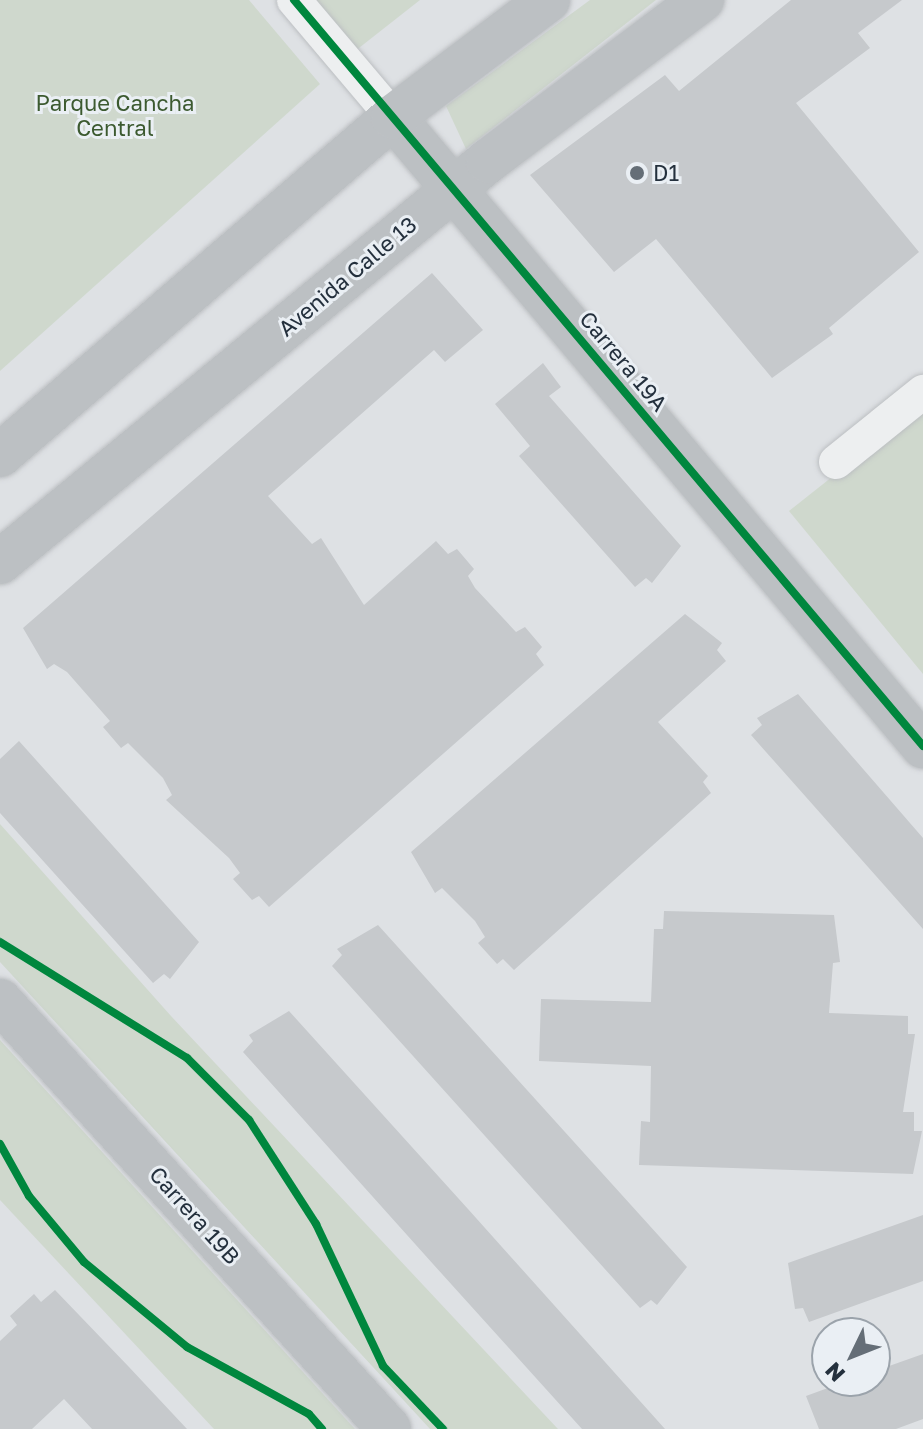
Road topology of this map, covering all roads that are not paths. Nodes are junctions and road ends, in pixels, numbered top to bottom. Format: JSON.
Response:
{"nodes":[{"id":1,"x":294,"y":0,"type":"edge"},
{"id":2,"x":548,"y":0,"type":"edge"},
{"id":3,"x":702,"y":0,"type":"edge"},
{"id":4,"x":393,"y":117,"type":"junction"},
{"id":5,"x":454,"y":189,"type":"junction"},
{"id":6,"x":923,"y":392,"type":"edge"},
{"id":7,"x":0,"y":455,"type":"edge"},
{"id":8,"x":836,"y":462,"type":"dead end"},
{"id":9,"x":0,"y":562,"type":"edge"},
{"id":10,"x":923,"y":746,"type":"edge"},
{"id":11,"x":0,"y":1001,"type":"edge"},
{"id":12,"x":389,"y":1429,"type":"edge"}],
"edges":[{"from":1,"to":4,"type":"street","name":"Carrera 19A"},
{"from":2,"to":4,"type":"street"},
{"from":3,"to":5,"type":"street","name":"Avenida Calle 13"},
{"from":4,"to":5,"type":"street","name":"Carrera 19A"},
{"from":4,"to":7,"type":"street"},
{"from":5,"to":9,"type":"street","name":"Avenida Calle 13"},
{"from":5,"to":10,"type":"street","name":"Carrera 19A"},
{"from":6,"to":8,"type":"street"},
{"from":11,"to":12,"type":"street","name":"Carrera 19B"}]}
